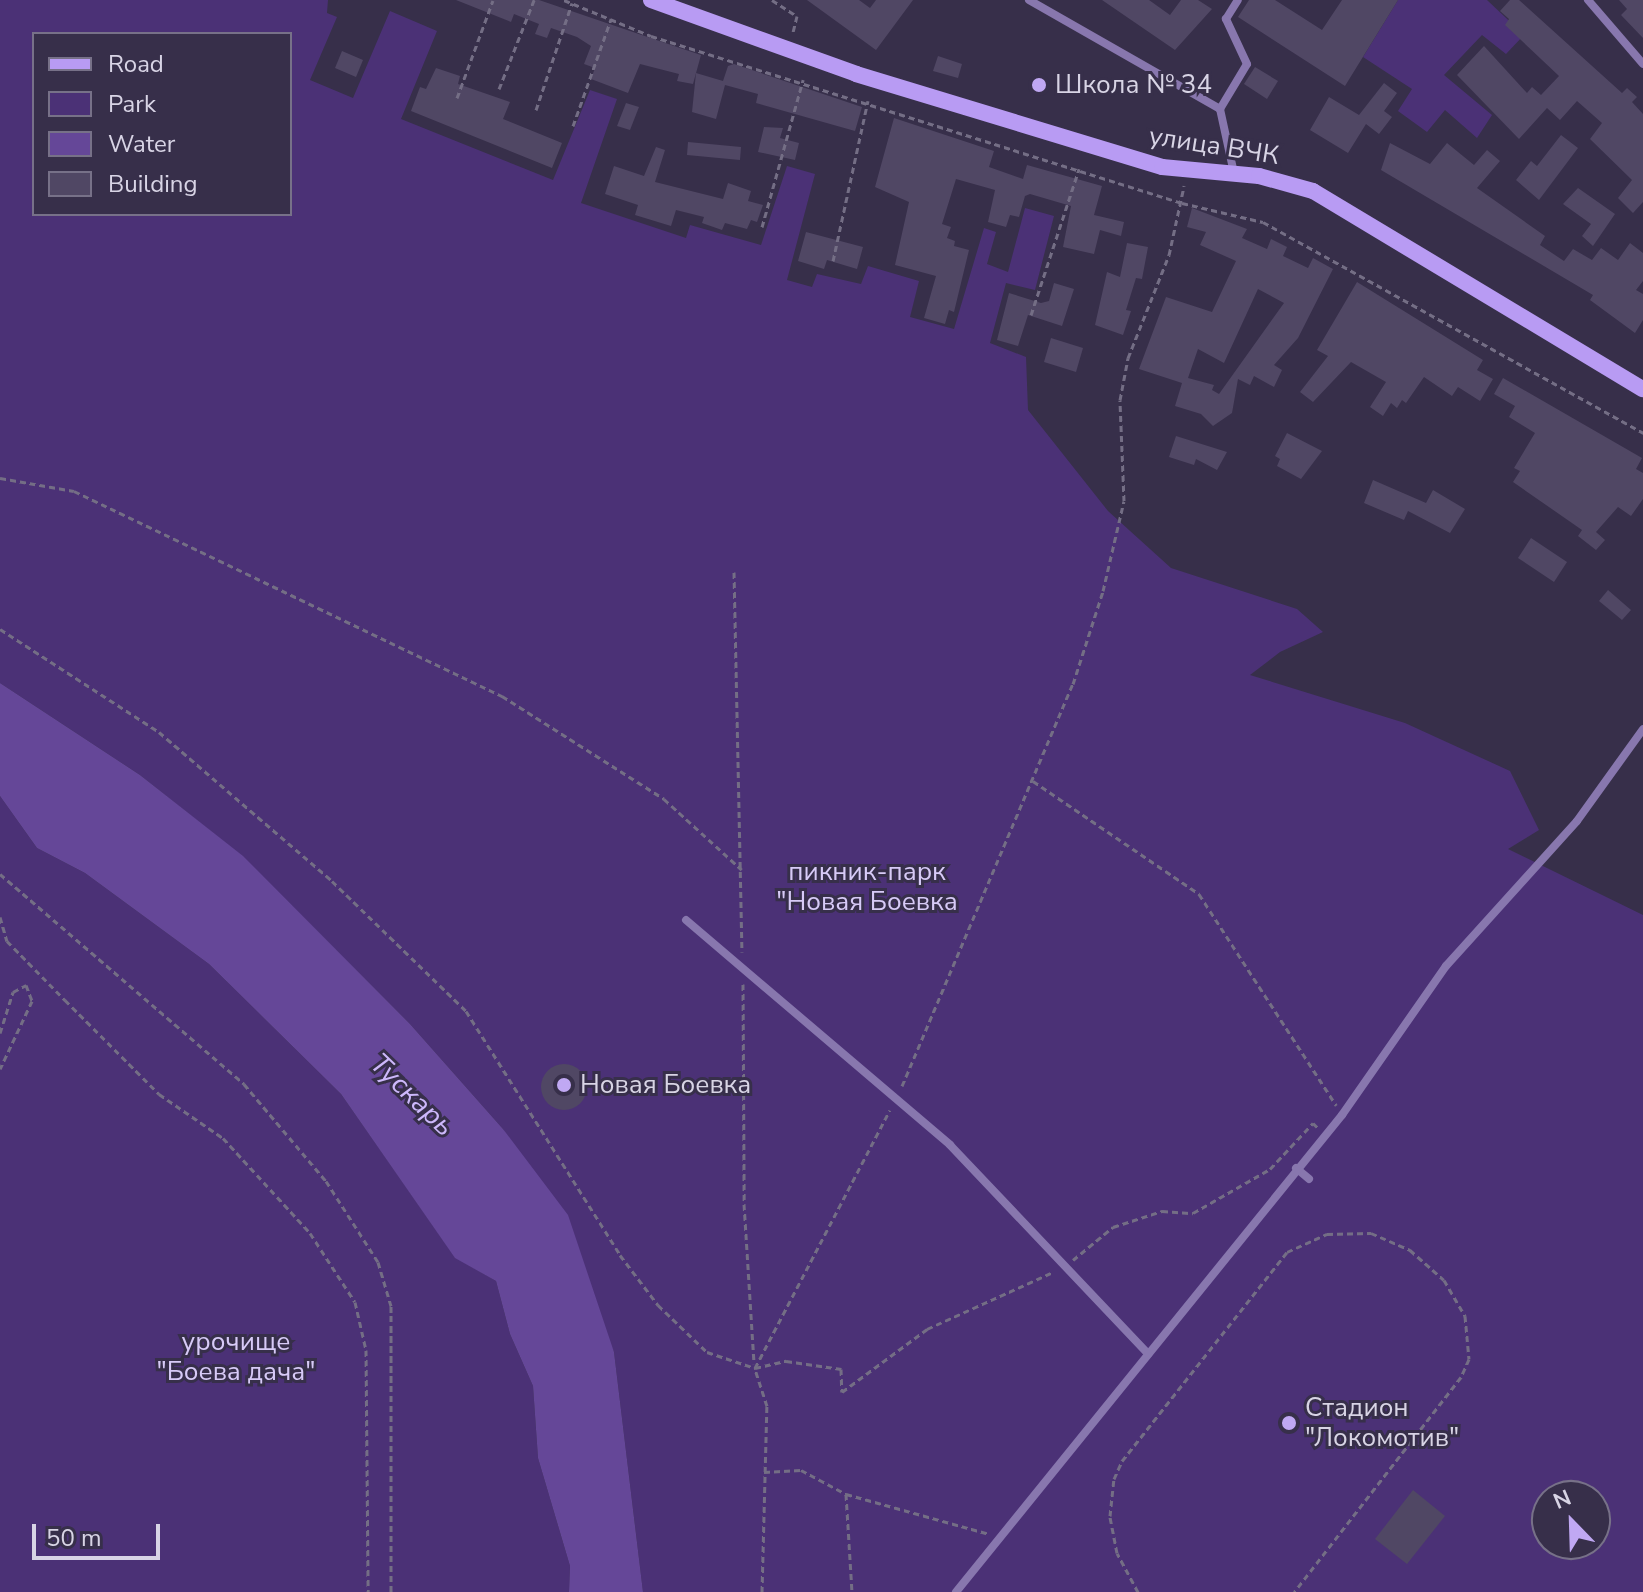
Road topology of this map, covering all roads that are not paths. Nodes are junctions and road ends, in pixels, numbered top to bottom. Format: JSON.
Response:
{"nodes":[{"id":1,"x":651,"y":0,"type":"edge"},
{"id":2,"x":1029,"y":0,"type":"edge"},
{"id":3,"x":1238,"y":0,"type":"edge"},
{"id":4,"x":1588,"y":0,"type":"edge"},
{"id":5,"x":1643,"y":64,"type":"edge"},
{"id":6,"x":1220,"y":109,"type":"junction"},
{"id":7,"x":1234,"y":173,"type":"junction"},
{"id":8,"x":1643,"y":389,"type":"edge"},
{"id":9,"x":1643,"y":729,"type":"edge"},
{"id":10,"x":686,"y":920,"type":"dead end"},
{"id":11,"x":1296,"y":1168,"type":"junction"},
{"id":12,"x":1309,"y":1179,"type":"dead end"},
{"id":13,"x":1148,"y":1354,"type":"junction"},
{"id":14,"x":956,"y":1592,"type":"edge"}],
"edges":[{"from":1,"to":7,"type":"main road","name":"улица ВЧК"},
{"from":2,"to":6,"type":"lane"},
{"from":3,"to":6,"type":"lane"},
{"from":4,"to":5,"type":"lane"},
{"from":6,"to":7,"type":"lane"},
{"from":7,"to":8,"type":"main road","name":"улица ВЧК"},
{"from":9,"to":11,"type":"lane"},
{"from":10,"to":13,"type":"lane"},
{"from":11,"to":12,"type":"lane"},
{"from":11,"to":13,"type":"lane"},
{"from":13,"to":14,"type":"lane"}]}
